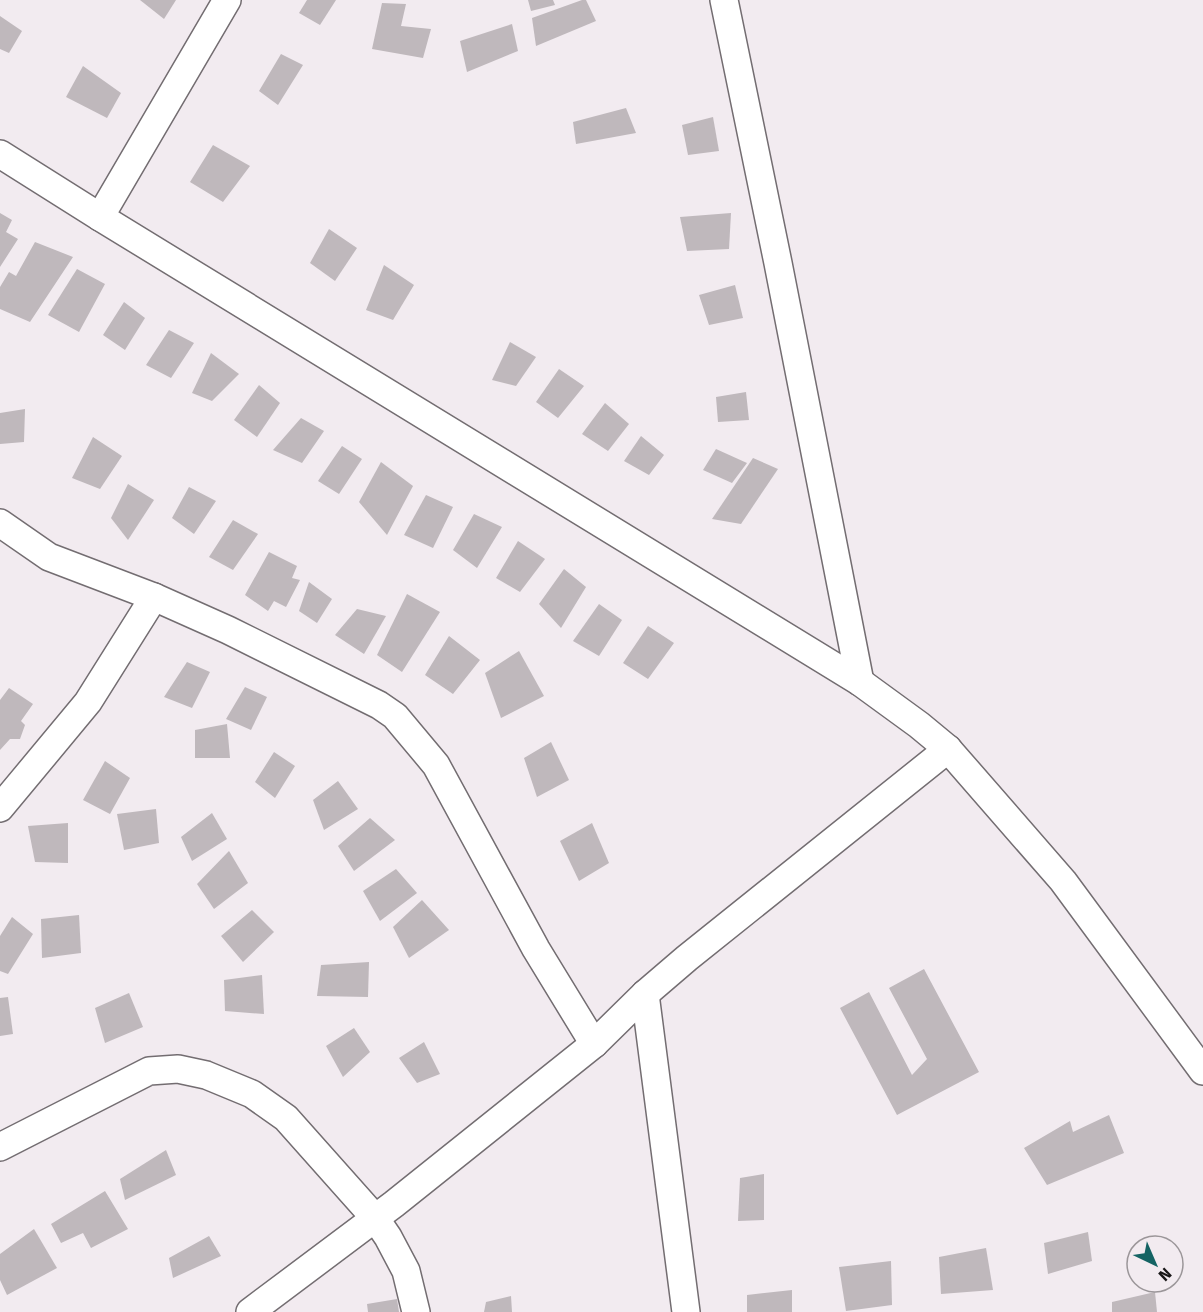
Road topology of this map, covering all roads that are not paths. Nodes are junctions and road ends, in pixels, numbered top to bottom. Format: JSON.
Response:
{"nodes":[{"id":1,"x":227,"y":0,"type":"edge"},
{"id":2,"x":724,"y":0,"type":"edge"},
{"id":3,"x":0,"y":154,"type":"edge"},
{"id":4,"x":100,"y":217,"type":"junction"},
{"id":5,"x":0,"y":523,"type":"edge"},
{"id":6,"x":154,"y":597,"type":"junction"},
{"id":7,"x":860,"y":682,"type":"junction"},
{"id":8,"x":948,"y":749,"type":"junction"},
{"id":9,"x":0,"y":808,"type":"edge"},
{"id":10,"x":645,"y":994,"type":"junction"},
{"id":11,"x":594,"y":1044,"type":"junction"},
{"id":12,"x":1203,"y":1071,"type":"edge"},
{"id":13,"x":0,"y":1146,"type":"edge"},
{"id":14,"x":375,"y":1218,"type":"junction"},
{"id":15,"x":250,"y":1312,"type":"edge"},
{"id":16,"x":416,"y":1312,"type":"edge"},
{"id":17,"x":686,"y":1312,"type":"edge"}],
"edges":[{"from":1,"to":4,"type":"street"},
{"from":2,"to":7,"type":"street"},
{"from":3,"to":4,"type":"street"},
{"from":4,"to":7,"type":"street"},
{"from":5,"to":6,"type":"street"},
{"from":6,"to":9,"type":"street"},
{"from":6,"to":11,"type":"street"},
{"from":7,"to":8,"type":"street"},
{"from":8,"to":10,"type":"street"},
{"from":8,"to":12,"type":"street"},
{"from":10,"to":11,"type":"street"},
{"from":10,"to":17,"type":"street"},
{"from":11,"to":14,"type":"street"},
{"from":13,"to":14,"type":"street"},
{"from":14,"to":15,"type":"street"},
{"from":14,"to":16,"type":"street"}]}
